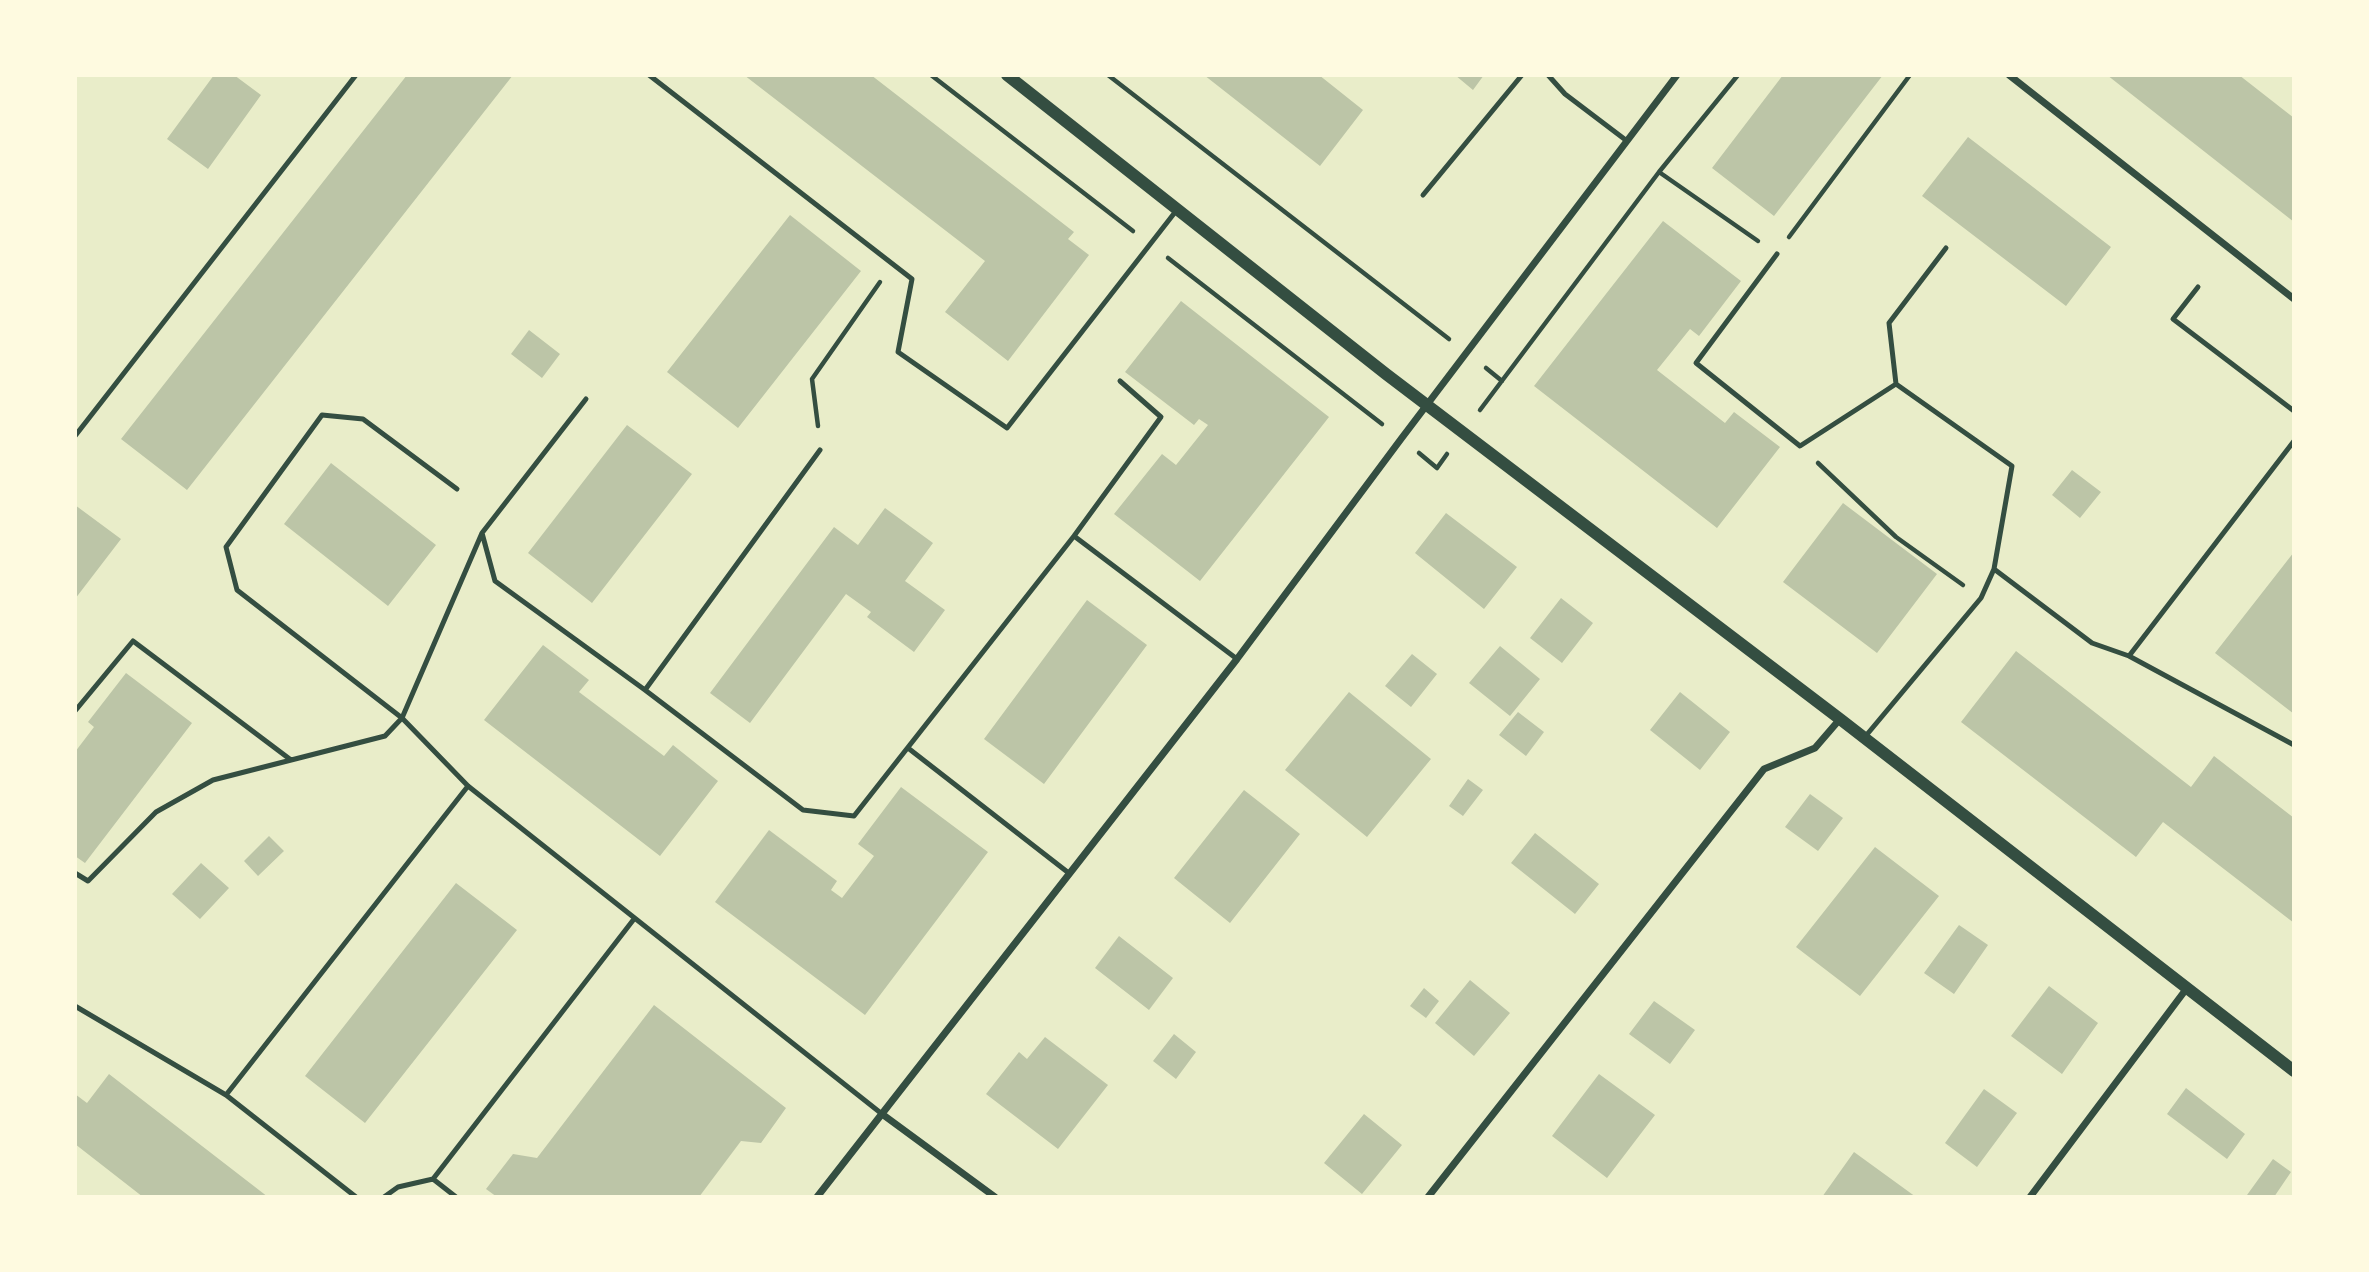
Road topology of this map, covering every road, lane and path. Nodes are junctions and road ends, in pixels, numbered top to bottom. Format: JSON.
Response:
{"nodes":[{"id":1,"x":355,"y":75,"type":"edge"},
{"id":2,"x":649,"y":75,"type":"edge"},
{"id":3,"x":931,"y":75,"type":"edge"},
{"id":4,"x":1007,"y":75,"type":"edge"},
{"id":5,"x":1108,"y":75,"type":"edge"},
{"id":6,"x":1522,"y":75,"type":"edge"},
{"id":7,"x":1548,"y":75,"type":"edge"},
{"id":8,"x":1677,"y":75,"type":"edge"},
{"id":9,"x":1738,"y":75,"type":"edge"},
{"id":10,"x":1910,"y":75,"type":"edge"},
{"id":11,"x":2009,"y":75,"type":"edge"},
{"id":12,"x":1627,"y":141,"type":"junction"},
{"id":13,"x":1659,"y":172,"type":"junction"},
{"id":14,"x":1423,"y":195,"type":"dead end"},
{"id":15,"x":1178,"y":208,"type":"junction"},
{"id":16,"x":1150,"y":244,"type":"junction"},
{"id":17,"x":1946,"y":248,"type":"dead end"},
{"id":18,"x":1777,"y":254,"type":"junction"},
{"id":19,"x":2198,"y":287,"type":"dead end"},
{"id":20,"x":2294,"y":299,"type":"edge"},
{"id":21,"x":865,"y":302,"type":"dead end"},
{"id":22,"x":1466,"y":352,"type":"junction"},
{"id":23,"x":1120,"y":381,"type":"dead end"},
{"id":24,"x":1502,"y":381,"type":"junction"},
{"id":25,"x":1896,"y":384,"type":"junction"},
{"id":26,"x":586,"y":399,"type":"dead end"},
{"id":27,"x":1427,"y":405,"type":"junction"},
{"id":28,"x":2294,"y":411,"type":"edge"},
{"id":29,"x":1464,"y":432,"type":"junction"},
{"id":30,"x":75,"y":436,"type":"edge"},
{"id":31,"x":1401,"y":439,"type":"junction"},
{"id":32,"x":2294,"y":441,"type":"edge"},
{"id":33,"x":1800,"y":446,"type":"junction"},
{"id":34,"x":820,"y":450,"type":"joint"},
{"id":35,"x":457,"y":489,"type":"dead end"},
{"id":36,"x":482,"y":533,"type":"junction"},
{"id":37,"x":1074,"y":536,"type":"junction"},
{"id":38,"x":1994,"y":569,"type":"junction"},
{"id":39,"x":1981,"y":598,"type":"junction"},
{"id":40,"x":2129,"y":656,"type":"junction"},
{"id":41,"x":1237,"y":659,"type":"junction"},
{"id":42,"x":645,"y":690,"type":"junction"},
{"id":43,"x":75,"y":711,"type":"edge"},
{"id":44,"x":402,"y":718,"type":"junction"},
{"id":45,"x":1840,"y":719,"type":"junction"},
{"id":46,"x":1864,"y":738,"type":"junction"},
{"id":47,"x":2294,"y":745,"type":"edge"},
{"id":48,"x":908,"y":748,"type":"junction"},
{"id":49,"x":292,"y":760,"type":"junction"},
{"id":50,"x":468,"y":786,"type":"junction"},
{"id":51,"x":75,"y":873,"type":"edge"},
{"id":52,"x":1070,"y":874,"type":"junction"},
{"id":53,"x":634,"y":919,"type":"junction"},
{"id":54,"x":2187,"y":988,"type":"junction"},
{"id":55,"x":75,"y":1006,"type":"edge"},
{"id":56,"x":2294,"y":1071,"type":"edge"},
{"id":57,"x":226,"y":1095,"type":"junction"},
{"id":58,"x":882,"y":1114,"type":"junction"},
{"id":59,"x":433,"y":1179,"type":"junction"},
{"id":60,"x":356,"y":1197,"type":"edge"},
{"id":61,"x":384,"y":1197,"type":"edge"},
{"id":62,"x":456,"y":1197,"type":"edge"},
{"id":63,"x":817,"y":1197,"type":"edge"},
{"id":64,"x":995,"y":1197,"type":"edge"},
{"id":65,"x":1428,"y":1197,"type":"edge"},
{"id":66,"x":2030,"y":1197,"type":"edge"}],
"edges":[{"from":1,"to":30,"type":"lane"},
{"from":2,"to":16,"type":"lane"},
{"from":3,"to":16,"type":"path"},
{"from":4,"to":15,"type":"street"},
{"from":5,"to":22,"type":"path"},
{"from":6,"to":14,"type":"lane"},
{"from":7,"to":12,"type":"lane"},
{"from":8,"to":12,"type":"street"},
{"from":9,"to":13,"type":"path"},
{"from":10,"to":18,"type":"path"},
{"from":11,"to":20,"type":"street"},
{"from":12,"to":22,"type":"street"},
{"from":13,"to":18,"type":"path"},
{"from":13,"to":24,"type":"path"},
{"from":15,"to":16,"type":"lane"},
{"from":15,"to":27,"type":"street"},
{"from":16,"to":31,"type":"path"},
{"from":17,"to":25,"type":"lane"},
{"from":18,"to":33,"type":"lane"},
{"from":19,"to":28,"type":"lane"},
{"from":21,"to":34,"type":"path"},
{"from":22,"to":24,"type":"path"},
{"from":22,"to":27,"type":"street"},
{"from":23,"to":37,"type":"lane"},
{"from":24,"to":29,"type":"path"},
{"from":25,"to":33,"type":"lane"},
{"from":25,"to":38,"type":"lane"},
{"from":26,"to":36,"type":"lane"},
{"from":27,"to":29,"type":"street"},
{"from":27,"to":31,"type":"street"},
{"from":29,"to":31,"type":"path"},
{"from":29,"to":45,"type":"street"},
{"from":31,"to":41,"type":"street"},
{"from":32,"to":40,"type":"lane"},
{"from":33,"to":39,"type":"path"},
{"from":34,"to":42,"type":"lane"},
{"from":35,"to":44,"type":"lane"},
{"from":36,"to":42,"type":"lane"},
{"from":36,"to":44,"type":"lane"},
{"from":37,"to":41,"type":"lane"},
{"from":37,"to":48,"type":"lane"},
{"from":38,"to":39,"type":"lane"},
{"from":38,"to":40,"type":"lane"},
{"from":39,"to":46,"type":"lane"},
{"from":40,"to":47,"type":"lane"},
{"from":41,"to":52,"type":"street"},
{"from":42,"to":48,"type":"lane"},
{"from":43,"to":49,"type":"lane"},
{"from":44,"to":49,"type":"lane"},
{"from":44,"to":50,"type":"lane"},
{"from":45,"to":46,"type":"street"},
{"from":45,"to":65,"type":"street"},
{"from":46,"to":54,"type":"street"},
{"from":48,"to":52,"type":"lane"},
{"from":49,"to":51,"type":"lane"},
{"from":50,"to":53,"type":"lane"},
{"from":50,"to":57,"type":"lane"},
{"from":52,"to":58,"type":"street"},
{"from":53,"to":58,"type":"lane"},
{"from":53,"to":59,"type":"lane"},
{"from":54,"to":56,"type":"street"},
{"from":54,"to":66,"type":"street"},
{"from":55,"to":57,"type":"lane"},
{"from":57,"to":60,"type":"lane"},
{"from":58,"to":63,"type":"street"},
{"from":58,"to":64,"type":"street"},
{"from":59,"to":61,"type":"lane"},
{"from":59,"to":62,"type":"lane"}]}
